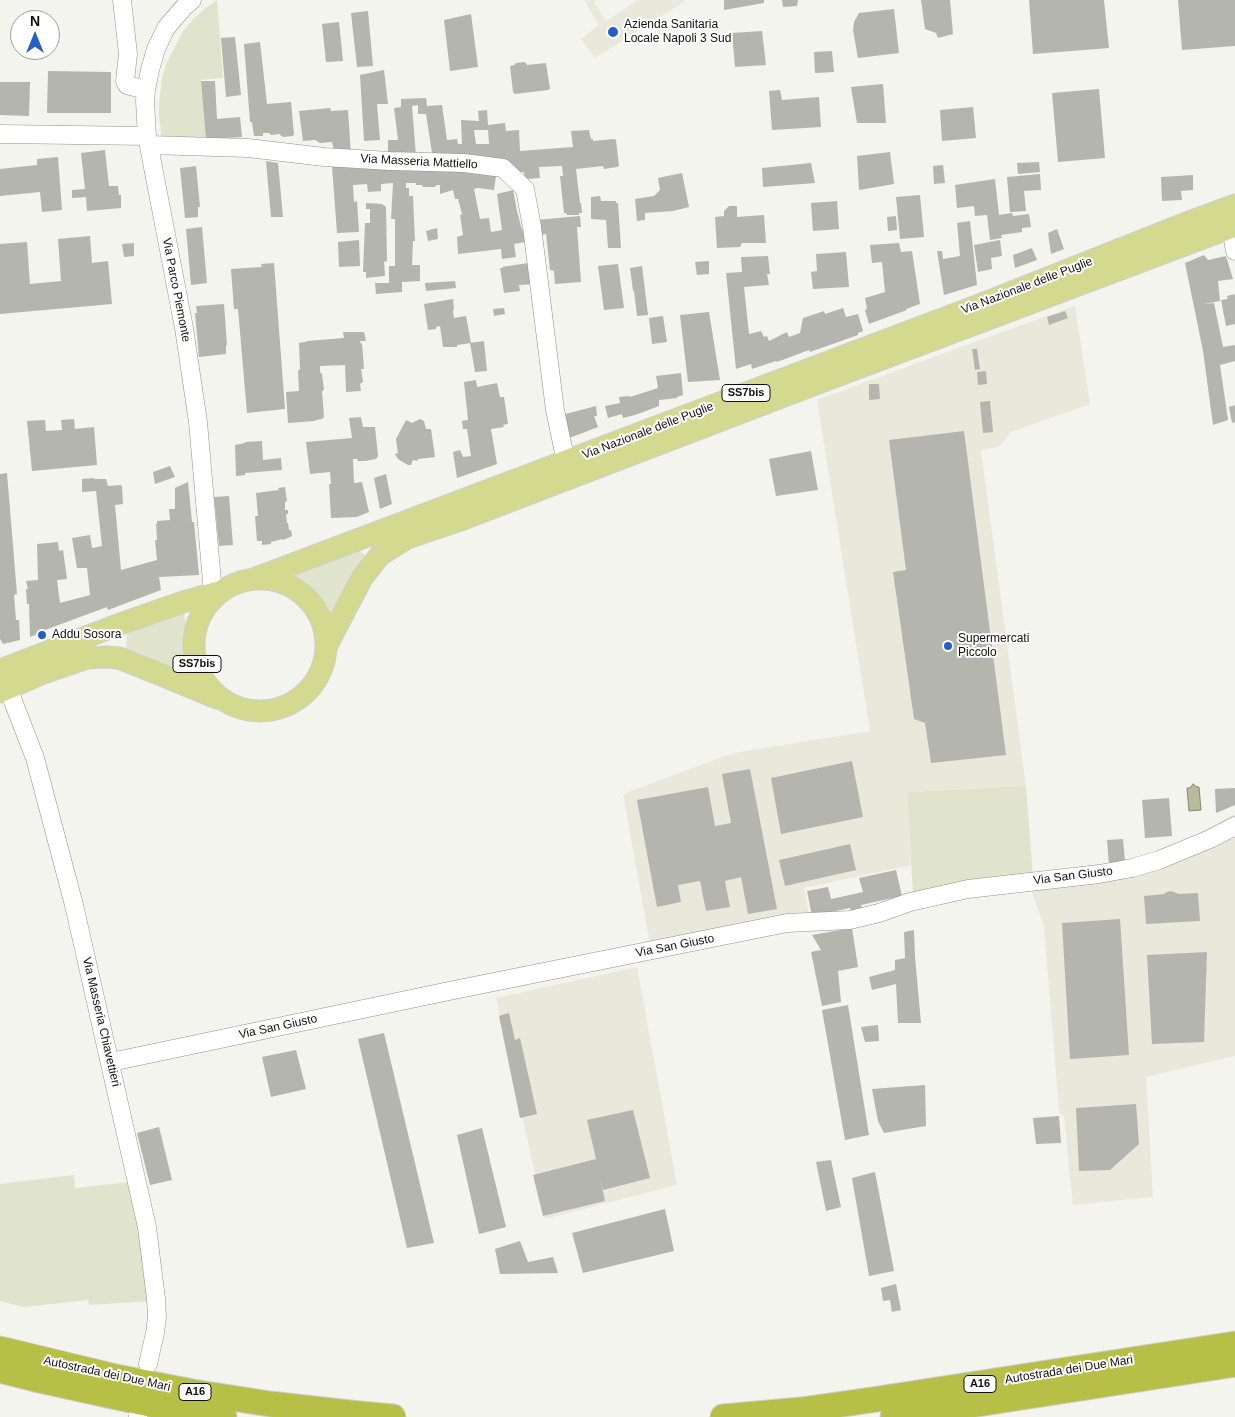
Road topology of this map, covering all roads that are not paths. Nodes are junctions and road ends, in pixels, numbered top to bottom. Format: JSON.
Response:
{"nodes":[{"id":1,"x":122,"y":0,"type":"edge"},
{"id":2,"x":192,"y":0,"type":"edge"},
{"id":3,"x":146,"y":90,"type":"junction"},
{"id":4,"x":0,"y":134,"type":"edge"},
{"id":5,"x":148,"y":141,"type":"junction"},
{"id":6,"x":1235,"y":205,"type":"edge"},
{"id":7,"x":1233,"y":226,"type":"edge"},
{"id":8,"x":1235,"y":251,"type":"edge"},
{"id":9,"x":566,"y":462,"type":"junction"},
{"id":10,"x":256,"y":578,"type":"junction"},
{"id":11,"x":216,"y":592,"type":"junction"},
{"id":12,"x":326,"y":647,"type":"junction"},
{"id":13,"x":0,"y":670,"type":"edge"},
{"id":14,"x":2,"y":691,"type":"edge"},
{"id":15,"x":238,"y":708,"type":"junction"},
{"id":16,"x":1235,"y":826,"type":"edge"},
{"id":17,"x":111,"y":1062,"type":"junction"},
{"id":18,"x":1235,"y":1344,"type":"edge"},
{"id":19,"x":0,"y":1349,"type":"edge"},
{"id":20,"x":148,"y":1364,"type":"dead end"},
{"id":21,"x":1235,"y":1364,"type":"edge"},
{"id":22,"x":0,"y":1370,"type":"edge"},
{"id":23,"x":224,"y":1417,"type":"edge"},
{"id":24,"x":393,"y":1417,"type":"edge"},
{"id":25,"x":724,"y":1417,"type":"edge"},
{"id":26,"x":893,"y":1417,"type":"edge"}],
"edges":[{"from":1,"to":3,"type":"street"},
{"from":2,"to":3,"type":"street","name":"Via Parco Piemonte"},
{"from":3,"to":5,"type":"street","name":"Via Parco Piemonte"},
{"from":4,"to":5,"type":"street","name":"Via Masseria Mattiello"},
{"from":5,"to":9,"type":"street","name":"Via Masseria Mattiello"},
{"from":5,"to":11,"type":"street","name":"Via Parco Piemonte"},
{"from":6,"to":9,"type":"main road","name":"Via Nazionale delle Puglie","number":"SS7bis"},
{"from":7,"to":8,"type":"street"},
{"from":7,"to":12,"type":"main road","name":"Via Nazionale delle Puglie","number":"SS7bis"},
{"from":9,"to":10,"type":"main road","name":"Via Nazionale delle Puglie","number":"SS7bis"},
{"from":10,"to":11,"type":"main road","name":"Via Nazionale delle Puglie","number":"SS7bis"},
{"from":10,"to":12,"type":"main road","name":"Via Nazionale delle Puglie","number":"SS7bis"},
{"from":11,"to":13,"type":"main road","name":"Via Nazionale delle Puglie","number":"SS7bis"},
{"from":11,"to":15,"type":"main road","name":"Via Nazionale delle Puglie","number":"SS7bis"},
{"from":12,"to":15,"type":"main road","name":"Via Nazionale delle Puglie","number":"SS7bis"},
{"from":14,"to":15,"type":"main road","name":"Via Nazionale delle Puglie","number":"SS7bis"},
{"from":14,"to":17,"type":"street","name":"Via Masseria Chiavettieri"},
{"from":16,"to":17,"type":"street","name":"Via San Giusto"},
{"from":17,"to":20,"type":"street","name":"Via Masseria Chiavettieri"},
{"from":18,"to":25,"type":"highway","name":"Autostrada dei Due Mari","number":"A16"},
{"from":19,"to":24,"type":"highway","name":"Autostrada dei Due Mari","number":"A16"},
{"from":21,"to":26,"type":"highway","name":"Autostrada dei Due Mari","number":"A16"},
{"from":22,"to":23,"type":"highway","name":"Autostrada dei Due Mari","number":"A16"}]}
